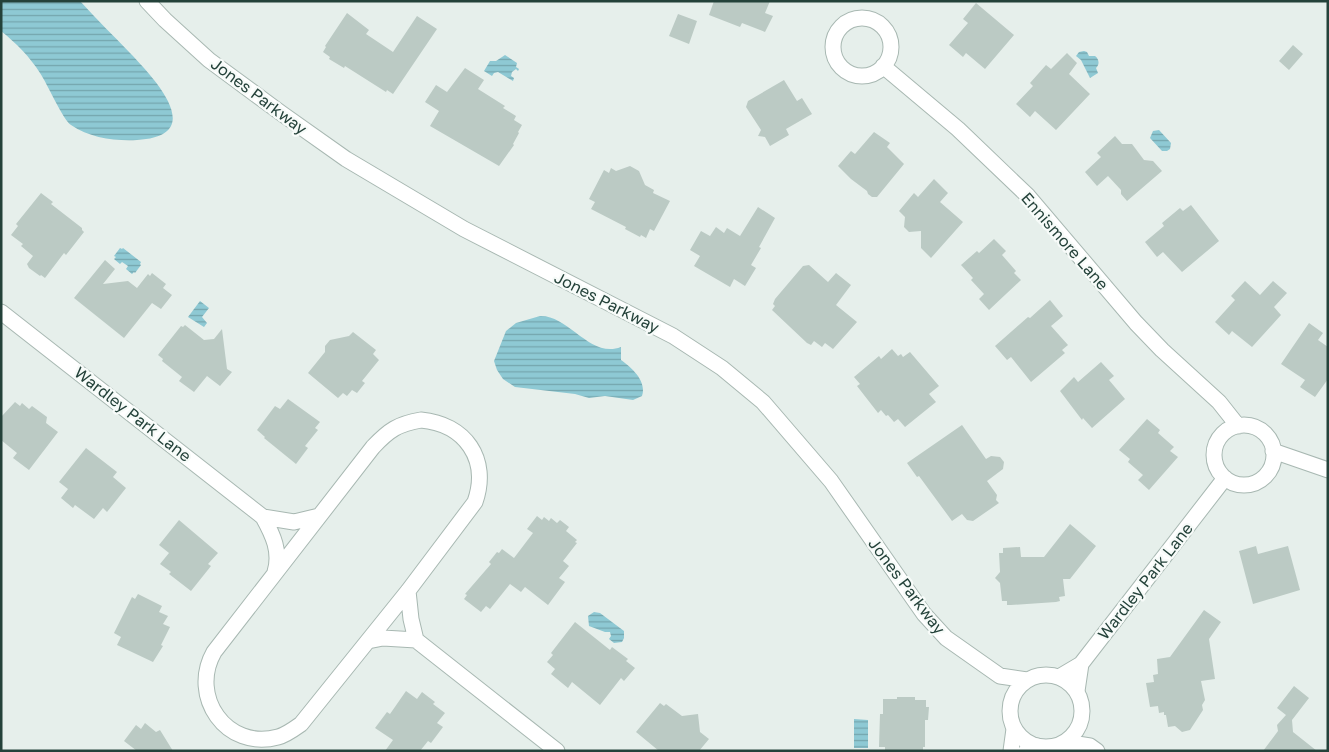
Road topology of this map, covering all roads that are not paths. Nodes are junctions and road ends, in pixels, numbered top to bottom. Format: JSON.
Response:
{"nodes":[{"id":1,"x":147,"y":1,"type":"edge"},
{"id":2,"x":883,"y":66,"type":"dead end"},
{"id":3,"x":1,"y":312,"type":"edge"},
{"id":4,"x":1238,"y":426,"type":"junction"},
{"id":5,"x":1273,"y":451,"type":"junction"},
{"id":6,"x":1328,"y":470,"type":"edge"},
{"id":7,"x":1225,"y":478,"type":"junction"},
{"id":8,"x":319,"y":516,"type":"junction"},
{"id":9,"x":263,"y":517,"type":"junction"},
{"id":10,"x":275,"y":573,"type":"junction"},
{"id":11,"x":408,"y":591,"type":"junction"},
{"id":12,"x":416,"y":640,"type":"junction"},
{"id":13,"x":368,"y":641,"type":"junction"},
{"id":14,"x":1081,"y":664,"type":"junction"},
{"id":15,"x":1000,"y":676,"type":"junction"},
{"id":16,"x":1058,"y":676,"type":"junction"},
{"id":17,"x":1028,"y":680,"type":"junction"},
{"id":18,"x":1077,"y":691,"type":"junction"},
{"id":19,"x":1012,"y":699,"type":"junction"},
{"id":20,"x":1082,"y":719,"type":"junction"},
{"id":21,"x":1014,"y":729,"type":"junction"},
{"id":22,"x":1065,"y":742,"type":"junction"},
{"id":23,"x":1094,"y":748,"type":"edge"},
{"id":24,"x":1032,"y":749,"type":"edge"},
{"id":25,"x":557,"y":751,"type":"edge"},
{"id":26,"x":1011,"y":751,"type":"edge"}],
"edges":[{"from":1,"to":15,"type":"street","name":"Jones Parkway"},
{"from":2,"to":4,"type":"street","name":"Ennismore Lane"},
{"from":3,"to":9,"type":"street","name":"Wardley Park Lane"},
{"from":4,"to":5,"type":"street"},
{"from":4,"to":7,"type":"street"},
{"from":5,"to":6,"type":"street"},
{"from":5,"to":7,"type":"street"},
{"from":7,"to":14,"type":"street","name":"Wardley Park Lane"},
{"from":8,"to":9,"type":"street","name":"Wardley Park Lane"},
{"from":8,"to":10,"type":"street"},
{"from":8,"to":11,"type":"street"},
{"from":9,"to":10,"type":"street","name":"Wardley Park Lane"},
{"from":10,"to":13,"type":"street"},
{"from":11,"to":12,"type":"street"},
{"from":11,"to":13,"type":"street"},
{"from":12,"to":13,"type":"street"},
{"from":12,"to":25,"type":"street"},
{"from":14,"to":16,"type":"street","name":"Wardley Park Lane"},
{"from":14,"to":18,"type":"street"},
{"from":15,"to":17,"type":"street","name":"Jones Parkway"},
{"from":15,"to":19,"type":"street","name":"Jones Parkway"},
{"from":16,"to":17,"type":"street"},
{"from":16,"to":18,"type":"street"},
{"from":17,"to":19,"type":"street"},
{"from":18,"to":20,"type":"street"},
{"from":19,"to":21,"type":"street"},
{"from":20,"to":22,"type":"street"},
{"from":20,"to":23,"type":"street"},
{"from":21,"to":24,"type":"street"},
{"from":21,"to":26,"type":"street"},
{"from":22,"to":23,"type":"street"},
{"from":22,"to":24,"type":"street"}]}
